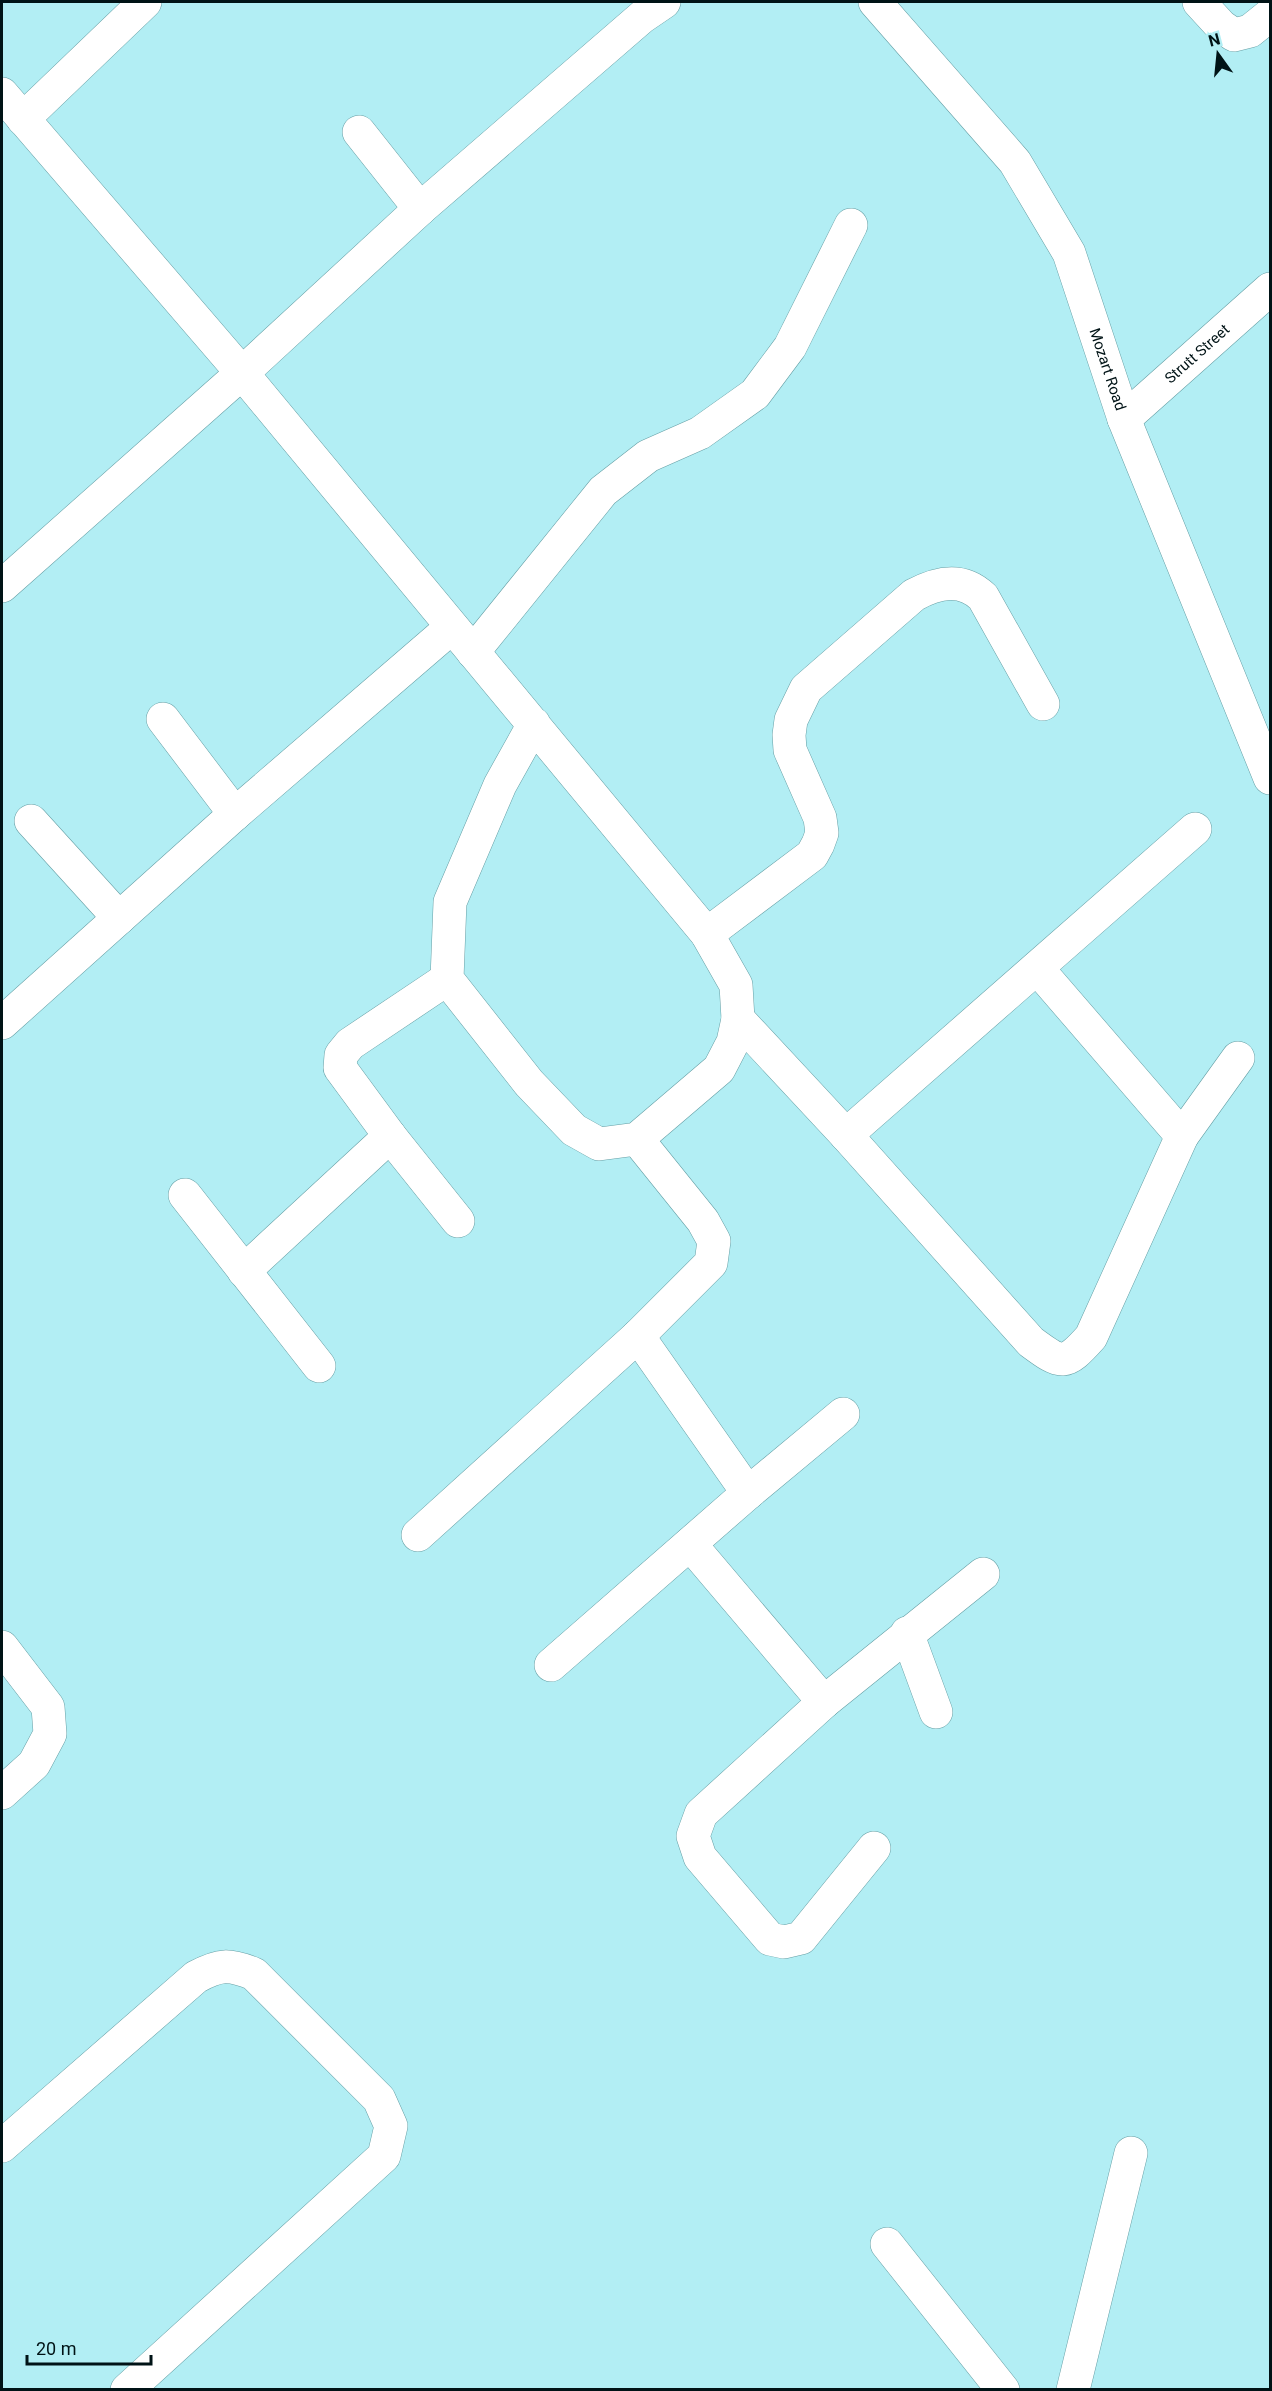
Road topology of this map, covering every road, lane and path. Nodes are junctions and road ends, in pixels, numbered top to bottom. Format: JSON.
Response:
{"nodes":[{"id":1,"x":142,"y":2,"type":"edge"},
{"id":2,"x":875,"y":2,"type":"edge"},
{"id":3,"x":1199,"y":2,"type":"edge"},
{"id":4,"x":645,"y":7,"type":"edge"},
{"id":5,"x":1270,"y":15,"type":"edge"},
{"id":6,"x":2,"y":94,"type":"edge"},
{"id":7,"x":23,"y":118,"type":"junction"},
{"id":8,"x":359,"y":132,"type":"dead end"},
{"id":9,"x":420,"y":209,"type":"junction"},
{"id":10,"x":851,"y":225,"type":"dead end"},
{"id":11,"x":1270,"y":289,"type":"edge"},
{"id":12,"x":242,"y":373,"type":"junction"},
{"id":13,"x":1124,"y":419,"type":"junction"},
{"id":14,"x":2,"y":586,"type":"edge"},
{"id":15,"x":452,"y":627,"type":"junction"},
{"id":16,"x":473,"y":652,"type":"junction"},
{"id":17,"x":1043,"y":704,"type":"dead end"},
{"id":18,"x":163,"y":719,"type":"dead end"},
{"id":19,"x":534,"y":724,"type":"junction"},
{"id":20,"x":1270,"y":778,"type":"edge"},
{"id":21,"x":235,"y":814,"type":"junction"},
{"id":22,"x":31,"y":821,"type":"dead end"},
{"id":23,"x":1195,"y":829,"type":"dead end"},
{"id":24,"x":119,"y":918,"type":"junction"},
{"id":25,"x":707,"y":934,"type":"junction"},
{"id":26,"x":1037,"y":968,"type":"junction"},
{"id":27,"x":447,"y":979,"type":"junction"},
{"id":28,"x":738,"y":1018,"type":"junction"},
{"id":29,"x":2,"y":1023,"type":"edge"},
{"id":30,"x":1238,"y":1058,"type":"dead end"},
{"id":31,"x":846,"y":1135,"type":"junction"},
{"id":32,"x":390,"y":1136,"type":"junction"},
{"id":33,"x":1182,"y":1136,"type":"junction"},
{"id":34,"x":637,"y":1139,"type":"junction"},
{"id":35,"x":184,"y":1195,"type":"dead end"},
{"id":36,"x":458,"y":1221,"type":"dead end"},
{"id":37,"x":244,"y":1271,"type":"junction"},
{"id":38,"x":638,"y":1336,"type":"junction"},
{"id":39,"x":320,"y":1366,"type":"dead end"},
{"id":40,"x":843,"y":1414,"type":"dead end"},
{"id":41,"x":748,"y":1493,"type":"junction"},
{"id":42,"x":418,"y":1535,"type":"dead end"},
{"id":43,"x":690,"y":1544,"type":"junction"},
{"id":44,"x":983,"y":1574,"type":"dead end"},
{"id":45,"x":907,"y":1633,"type":"junction"},
{"id":46,"x":2,"y":1647,"type":"edge"},
{"id":47,"x":551,"y":1665,"type":"dead end"},
{"id":48,"x":824,"y":1702,"type":"junction"},
{"id":49,"x":936,"y":1712,"type":"dead end"},
{"id":50,"x":2,"y":1793,"type":"edge"},
{"id":51,"x":874,"y":1848,"type":"dead end"},
{"id":52,"x":2,"y":2146,"type":"edge"},
{"id":53,"x":1131,"y":2153,"type":"dead end"},
{"id":54,"x":887,"y":2244,"type":"dead end"},
{"id":55,"x":127,"y":2390,"type":"edge"},
{"id":56,"x":1003,"y":2390,"type":"edge"},
{"id":57,"x":1073,"y":2390,"type":"edge"}],
"edges":[{"from":1,"to":7,"type":"street"},
{"from":2,"to":13,"type":"street","name":"Mozart Road"},
{"from":3,"to":5,"type":"street"},
{"from":4,"to":9,"type":"street"},
{"from":6,"to":7,"type":"street"},
{"from":7,"to":12,"type":"street"},
{"from":8,"to":9,"type":"street"},
{"from":9,"to":12,"type":"street"},
{"from":10,"to":16,"type":"street"},
{"from":11,"to":13,"type":"street","name":"Strutt Street"},
{"from":12,"to":14,"type":"street"},
{"from":12,"to":15,"type":"street"},
{"from":13,"to":20,"type":"street","name":"Mozart Road"},
{"from":15,"to":16,"type":"street"},
{"from":15,"to":21,"type":"street"},
{"from":16,"to":19,"type":"street"},
{"from":17,"to":25,"type":"street"},
{"from":18,"to":21,"type":"street"},
{"from":19,"to":25,"type":"street"},
{"from":19,"to":27,"type":"street"},
{"from":21,"to":24,"type":"street"},
{"from":22,"to":24,"type":"street"},
{"from":23,"to":26,"type":"street"},
{"from":24,"to":29,"type":"street"},
{"from":25,"to":28,"type":"street"},
{"from":26,"to":31,"type":"street"},
{"from":26,"to":33,"type":"street"},
{"from":27,"to":32,"type":"street"},
{"from":27,"to":34,"type":"street"},
{"from":28,"to":31,"type":"street"},
{"from":28,"to":34,"type":"street"},
{"from":30,"to":33,"type":"street"},
{"from":31,"to":33,"type":"street"},
{"from":32,"to":36,"type":"street"},
{"from":32,"to":37,"type":"street"},
{"from":34,"to":38,"type":"street"},
{"from":35,"to":37,"type":"street"},
{"from":37,"to":39,"type":"street"},
{"from":38,"to":41,"type":"street"},
{"from":38,"to":42,"type":"street"},
{"from":40,"to":41,"type":"street"},
{"from":41,"to":43,"type":"street"},
{"from":43,"to":47,"type":"street"},
{"from":43,"to":48,"type":"street"},
{"from":44,"to":45,"type":"street"},
{"from":45,"to":48,"type":"street"},
{"from":45,"to":49,"type":"street"},
{"from":46,"to":50,"type":"street"},
{"from":48,"to":51,"type":"street"},
{"from":52,"to":55,"type":"street"},
{"from":53,"to":57,"type":"street"},
{"from":54,"to":56,"type":"street"}]}
